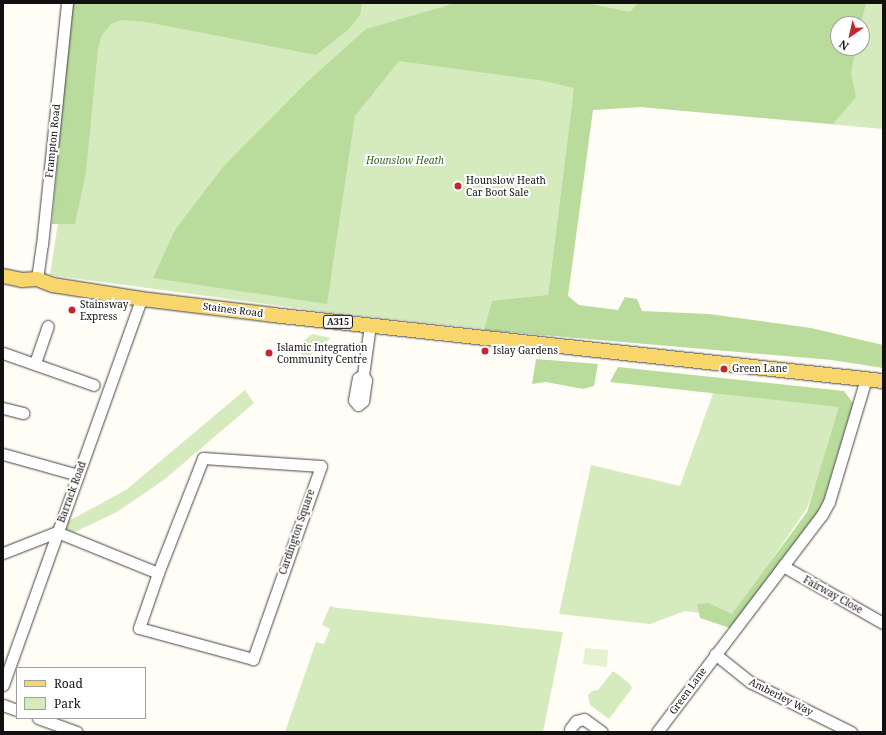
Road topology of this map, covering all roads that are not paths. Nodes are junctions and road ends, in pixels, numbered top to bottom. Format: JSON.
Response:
{"nodes":[{"id":1,"x":67,"y":3,"type":"edge"},
{"id":2,"x":37,"y":279,"type":"junction"},
{"id":3,"x":4,"y":280,"type":"edge"},
{"id":4,"x":141,"y":299,"type":"junction"},
{"id":5,"x":370,"y":325,"type":"junction"},
{"id":6,"x":48,"y":326,"type":"dead end"},
{"id":7,"x":3,"y":353,"type":"edge"},
{"id":8,"x":35,"y":363,"type":"junction"},
{"id":9,"x":363,"y":375,"type":"dead end"},
{"id":10,"x":866,"y":379,"type":"junction"},
{"id":11,"x":883,"y":381,"type":"edge"},
{"id":12,"x":94,"y":385,"type":"dead end"},
{"id":13,"x":3,"y":408,"type":"edge"},
{"id":14,"x":23,"y":413,"type":"dead end"},
{"id":15,"x":3,"y":454,"type":"edge"},
{"id":16,"x":78,"y":475,"type":"junction"},
{"id":17,"x":57,"y":532,"type":"junction"},
{"id":18,"x":3,"y":552,"type":"edge"},
{"id":19,"x":783,"y":566,"type":"junction"},
{"id":20,"x":158,"y":573,"type":"junction"},
{"id":21,"x":883,"y":623,"type":"edge"},
{"id":22,"x":715,"y":654,"type":"junction"},
{"id":23,"x":3,"y":685,"type":"edge"},
{"id":24,"x":3,"y":705,"type":"edge"},
{"id":25,"x":16,"y":710,"type":"edge"},
{"id":26,"x":41,"y":719,"type":"edge"},
{"id":27,"x":570,"y":729,"type":"dead end"},
{"id":28,"x":77,"y":732,"type":"edge"},
{"id":29,"x":602,"y":732,"type":"edge"},
{"id":30,"x":657,"y":732,"type":"edge"},
{"id":31,"x":851,"y":732,"type":"edge"}],
"edges":[{"from":1,"to":2,"type":"street","name":"Frampton Road"},
{"from":2,"to":3,"type":"main road","number":"A315"},
{"from":2,"to":4,"type":"main road","number":"A315"},
{"from":4,"to":5,"type":"main road","name":"Staines Road","number":"A315"},
{"from":4,"to":16,"type":"street","name":"Barrack Road"},
{"from":5,"to":9,"type":"street"},
{"from":5,"to":10,"type":"main road","number":"A315"},
{"from":6,"to":8,"type":"street"},
{"from":7,"to":8,"type":"street"},
{"from":8,"to":12,"type":"street"},
{"from":10,"to":11,"type":"main road","number":"A315"},
{"from":10,"to":19,"type":"street","name":"Green Lane"},
{"from":13,"to":14,"type":"street"},
{"from":15,"to":16,"type":"street"},
{"from":16,"to":17,"type":"street","name":"Barrack Road"},
{"from":17,"to":18,"type":"street"},
{"from":17,"to":20,"type":"street"},
{"from":17,"to":23,"type":"street","name":"Barrack Road"},
{"from":19,"to":21,"type":"street","name":"Fairway Close"},
{"from":19,"to":22,"type":"street","name":"Green Lane"},
{"from":20,"to":20,"type":"street","name":"Cardington Square"},
{"from":22,"to":30,"type":"street","name":"Green Lane"},
{"from":22,"to":31,"type":"street","name":"Amberley Way"},
{"from":24,"to":25,"type":"street"},
{"from":26,"to":28,"type":"street"},
{"from":27,"to":29,"type":"street"}]}
